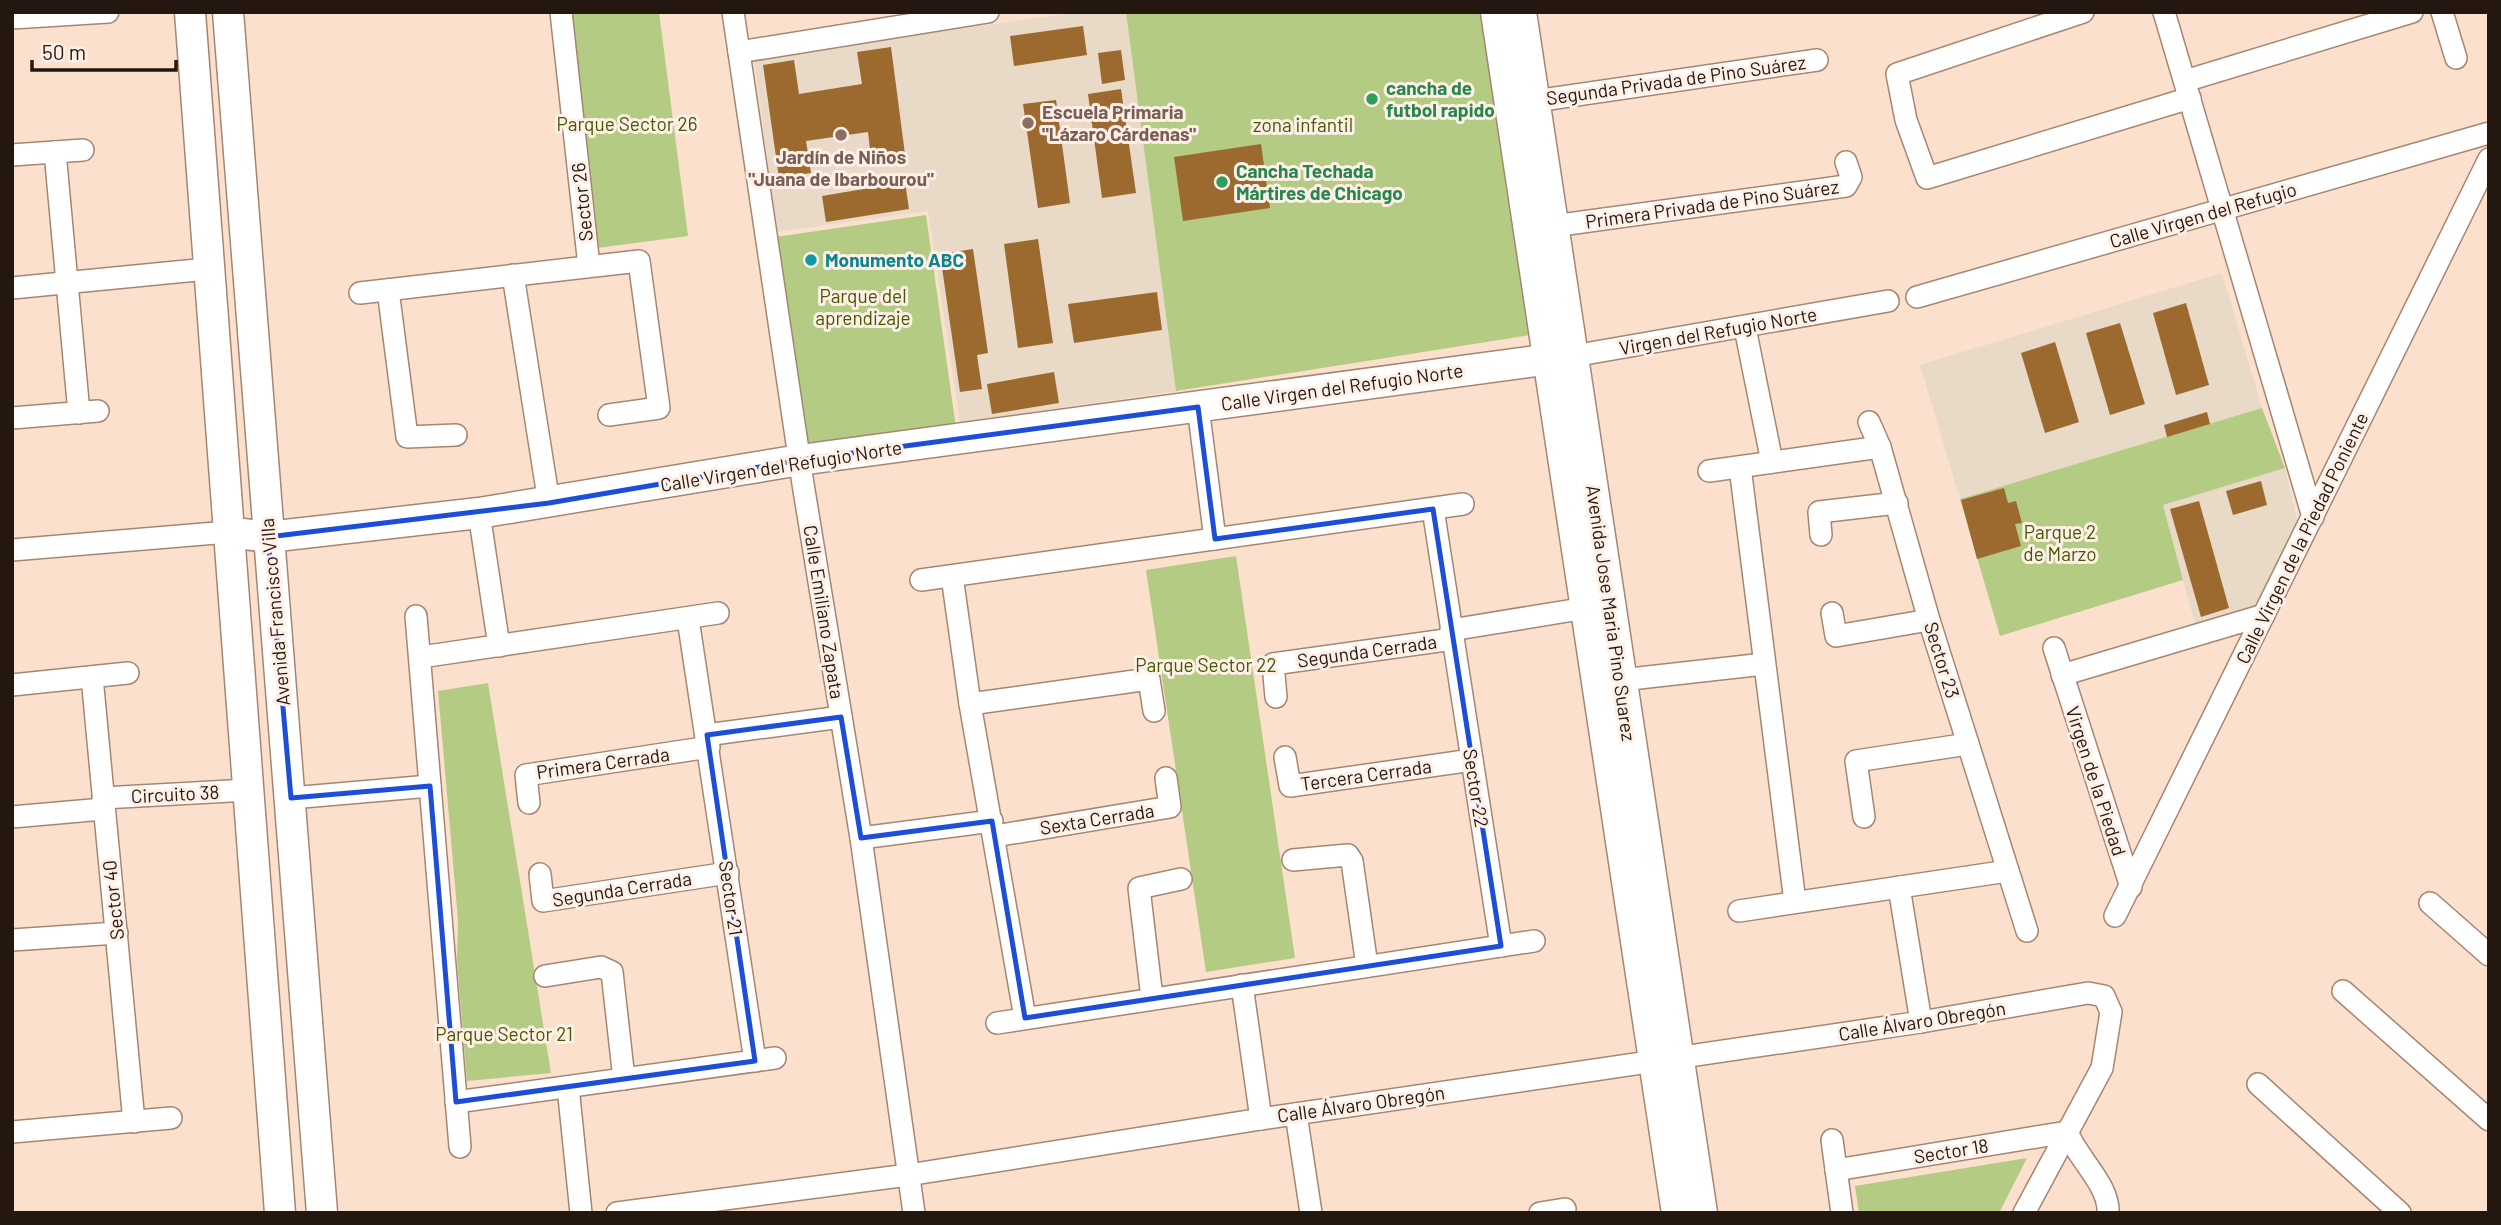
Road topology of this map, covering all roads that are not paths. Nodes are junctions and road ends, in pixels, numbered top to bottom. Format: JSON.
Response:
{"nodes":[{"id":1,"x":108,"y":12,"type":"edge"},
{"id":2,"x":190,"y":12,"type":"edge"},
{"id":3,"x":228,"y":12,"type":"edge"},
{"id":4,"x":561,"y":12,"type":"edge"},
{"id":5,"x":733,"y":12,"type":"edge"},
{"id":6,"x":988,"y":12,"type":"edge"},
{"id":7,"x":1496,"y":12,"type":"edge"},
{"id":8,"x":1521,"y":12,"type":"edge"},
{"id":9,"x":2083,"y":12,"type":"edge"},
{"id":10,"x":2164,"y":12,"type":"edge"},
{"id":11,"x":2412,"y":12,"type":"edge"},
{"id":12,"x":2442,"y":12,"type":"edge"},
{"id":13,"x":12,"y":18,"type":"edge"},
{"id":14,"x":739,"y":52,"type":"junction"},
{"id":15,"x":2456,"y":58,"type":"dead end"},
{"id":16,"x":1818,"y":60,"type":"dead end"},
{"id":17,"x":2187,"y":89,"type":"junction"},
{"id":18,"x":1535,"y":101,"type":"junction"},
{"id":19,"x":2489,"y":133,"type":"edge"},
{"id":20,"x":83,"y":150,"type":"dead end"},
{"id":21,"x":55,"y":152,"type":"junction"},
{"id":22,"x":12,"y":156,"type":"edge"},
{"id":23,"x":2489,"y":159,"type":"edge"},
{"id":24,"x":1846,"y":162,"type":"dead end"},
{"id":25,"x":2223,"y":209,"type":"junction"},
{"id":26,"x":1553,"y":226,"type":"junction"},
{"id":27,"x":589,"y":266,"type":"junction"},
{"id":28,"x":207,"y":270,"type":"junction"},
{"id":29,"x":513,"y":275,"type":"junction"},
{"id":30,"x":67,"y":283,"type":"junction"},
{"id":31,"x":12,"y":288,"type":"edge"},
{"id":32,"x":388,"y":290,"type":"junction"},
{"id":33,"x":360,"y":293,"type":"dead end"},
{"id":34,"x":1917,"y":297,"type":"dead end"},
{"id":35,"x":1888,"y":301,"type":"dead end"},
{"id":36,"x":1745,"y":328,"type":"junction"},
{"id":37,"x":1561,"y":358,"type":"junction"},
{"id":38,"x":1198,"y":407,"type":"junction"},
{"id":39,"x":609,"y":415,"type":"dead end"},
{"id":40,"x":12,"y":418,"type":"edge"},
{"id":41,"x":1869,"y":422,"type":"dead end"},
{"id":42,"x":456,"y":435,"type":"dead end"},
{"id":43,"x":1880,"y":447,"type":"junction"},
{"id":44,"x":800,"y":460,"type":"junction"},
{"id":45,"x":1772,"y":462,"type":"junction"},
{"id":46,"x":1740,"y":467,"type":"junction"},
{"id":47,"x":1709,"y":471,"type":"dead end"},
{"id":48,"x":548,"y":503,"type":"junction"},
{"id":49,"x":1897,"y":503,"type":"junction"},
{"id":50,"x":1463,"y":504,"type":"dead end"},
{"id":51,"x":1433,"y":509,"type":"junction"},
{"id":52,"x":480,"y":513,"type":"junction"},
{"id":53,"x":2313,"y":517,"type":"junction"},
{"id":54,"x":228,"y":532,"type":"junction"},
{"id":55,"x":1821,"y":534,"type":"dead end"},
{"id":56,"x":268,"y":537,"type":"junction"},
{"id":57,"x":1215,"y":540,"type":"junction"},
{"id":58,"x":12,"y":550,"type":"edge"},
{"id":59,"x":953,"y":576,"type":"junction"},
{"id":60,"x":921,"y":580,"type":"dead end"},
{"id":61,"x":1586,"y":608,"type":"junction"},
{"id":62,"x":718,"y":613,"type":"dead end"},
{"id":63,"x":1832,"y":613,"type":"dead end"},
{"id":64,"x":2264,"y":615,"type":"junction"},
{"id":65,"x":416,"y":616,"type":"dead end"},
{"id":66,"x":688,"y":618,"type":"junction"},
{"id":67,"x":1929,"y":620,"type":"junction"},
{"id":68,"x":1452,"y":634,"type":"junction"},
{"id":69,"x":499,"y":646,"type":"junction"},
{"id":70,"x":2054,"y":648,"type":"dead end"},
{"id":71,"x":421,"y":657,"type":"junction"},
{"id":72,"x":1764,"y":664,"type":"junction"},
{"id":73,"x":128,"y":673,"type":"dead end"},
{"id":74,"x":2062,"y":675,"type":"junction"},
{"id":75,"x":92,"y":677,"type":"junction"},
{"id":76,"x":1621,"y":680,"type":"junction"},
{"id":77,"x":12,"y":684,"type":"edge"},
{"id":78,"x":1276,"y":697,"type":"dead end"},
{"id":79,"x":970,"y":704,"type":"junction"},
{"id":80,"x":1154,"y":711,"type":"dead end"},
{"id":81,"x":841,"y":717,"type":"junction"},
{"id":82,"x":708,"y":741,"type":"junction"},
{"id":83,"x":1968,"y":744,"type":"junction"},
{"id":84,"x":1285,"y":757,"type":"dead end"},
{"id":85,"x":1472,"y":760,"type":"junction"},
{"id":86,"x":1166,"y":778,"type":"dead end"},
{"id":87,"x":430,"y":786,"type":"junction"},
{"id":88,"x":248,"y":790,"type":"junction"},
{"id":89,"x":291,"y":798,"type":"junction"},
{"id":90,"x":529,"y":803,"type":"dead end"},
{"id":91,"x":103,"y":804,"type":"junction"},
{"id":92,"x":12,"y":817,"type":"edge"},
{"id":93,"x":1864,"y":817,"type":"dead end"},
{"id":94,"x":994,"y":828,"type":"junction"},
{"id":95,"x":861,"y":838,"type":"junction"},
{"id":96,"x":1293,"y":860,"type":"dead end"},
{"id":97,"x":2008,"y":871,"type":"junction"},
{"id":98,"x":728,"y":873,"type":"junction"},
{"id":99,"x":540,"y":874,"type":"dead end"},
{"id":100,"x":1181,"y":879,"type":"dead end"},
{"id":101,"x":1899,"y":887,"type":"junction"},
{"id":102,"x":2130,"y":887,"type":"junction"},
{"id":103,"x":1795,"y":902,"type":"junction"},
{"id":104,"x":2430,"y":903,"type":"dead end"},
{"id":105,"x":1739,"y":911,"type":"dead end"},
{"id":106,"x":2115,"y":916,"type":"dead end"},
{"id":107,"x":2026,"y":930,"type":"dead end"},
{"id":108,"x":117,"y":933,"type":"junction"},
{"id":109,"x":12,"y":940,"type":"edge"},
{"id":110,"x":1534,"y":941,"type":"dead end"},
{"id":111,"x":1501,"y":946,"type":"junction"},
{"id":112,"x":2489,"y":955,"type":"edge"},
{"id":113,"x":1367,"y":966,"type":"junction"},
{"id":114,"x":545,"y":976,"type":"dead end"},
{"id":115,"x":1242,"y":985,"type":"junction"},
{"id":116,"x":2343,"y":991,"type":"dead end"},
{"id":117,"x":1152,"y":998,"type":"junction"},
{"id":118,"x":1025,"y":1018,"type":"junction"},
{"id":119,"x":1921,"y":1022,"type":"junction"},
{"id":120,"x":997,"y":1023,"type":"dead end"},
{"id":121,"x":1666,"y":1059,"type":"junction"},
{"id":122,"x":624,"y":1079,"type":"junction"},
{"id":123,"x":2258,"y":1083,"type":"dead end"},
{"id":124,"x":568,"y":1087,"type":"junction"},
{"id":125,"x":456,"y":1102,"type":"junction"},
{"id":126,"x":1296,"y":1114,"type":"junction"},
{"id":127,"x":171,"y":1118,"type":"dead end"},
{"id":128,"x":1261,"y":1119,"type":"junction"},
{"id":129,"x":2489,"y":1120,"type":"edge"},
{"id":130,"x":134,"y":1122,"type":"junction"},
{"id":131,"x":12,"y":1132,"type":"edge"},
{"id":132,"x":2067,"y":1132,"type":"junction"},
{"id":133,"x":1832,"y":1140,"type":"dead end"},
{"id":134,"x":460,"y":1147,"type":"dead end"},
{"id":135,"x":1836,"y":1170,"type":"junction"},
{"id":136,"x":908,"y":1175,"type":"junction"},
{"id":137,"x":1565,"y":1209,"type":"dead end"},
{"id":138,"x":280,"y":1213,"type":"edge"},
{"id":139,"x":322,"y":1213,"type":"edge"},
{"id":140,"x":581,"y":1213,"type":"edge"},
{"id":141,"x":617,"y":1213,"type":"edge"},
{"id":142,"x":914,"y":1213,"type":"edge"},
{"id":143,"x":1311,"y":1213,"type":"edge"},
{"id":144,"x":1540,"y":1213,"type":"edge"},
{"id":145,"x":1676,"y":1213,"type":"edge"},
{"id":146,"x":1702,"y":1213,"type":"edge"},
{"id":147,"x":1842,"y":1213,"type":"edge"},
{"id":148,"x":2024,"y":1213,"type":"edge"},
{"id":149,"x":2108,"y":1213,"type":"edge"},
{"id":150,"x":2400,"y":1213,"type":"edge"}],
"edges":[{"from":1,"to":13,"type":"street"},
{"from":2,"to":28,"type":"street","name":"Avenida Francisco Villa"},
{"from":3,"to":56,"type":"street","name":"Avenida Francisco Villa"},
{"from":4,"to":27,"type":"street","name":"Sector 26"},
{"from":5,"to":14,"type":"street","name":"Calle Emiliano Zapata"},
{"from":6,"to":14,"type":"street"},
{"from":7,"to":37,"type":"street","name":"Avenida Jose Maria Pino Suarez"},
{"from":8,"to":18,"type":"street","name":"Avenida Jose Maria Pino Suarez"},
{"from":9,"to":17,"type":"street"},
{"from":10,"to":17,"type":"street"},
{"from":11,"to":17,"type":"street"},
{"from":12,"to":15,"type":"street"},
{"from":14,"to":44,"type":"street","name":"Calle Emiliano Zapata"},
{"from":16,"to":18,"type":"street","name":"Segunda Privada de Pino Suárez"},
{"from":17,"to":25,"type":"street"},
{"from":18,"to":26,"type":"street","name":"Avenida Jose Maria Pino Suarez"},
{"from":19,"to":25,"type":"street","name":"Calle Virgen del Refugio"},
{"from":20,"to":21,"type":"street"},
{"from":21,"to":22,"type":"street"},
{"from":21,"to":30,"type":"street"},
{"from":23,"to":53,"type":"street","name":"Calle Virgen de la Piedad Poniente"},
{"from":24,"to":26,"type":"street","name":"Primera Privada de Pino Suárez"},
{"from":25,"to":34,"type":"street","name":"Calle Virgen del Refugio"},
{"from":25,"to":53,"type":"street"},
{"from":26,"to":37,"type":"street","name":"Avenida Jose Maria Pino Suarez"},
{"from":27,"to":29,"type":"street","name":"Sector 26"},
{"from":27,"to":39,"type":"street","name":"Sector 26"},
{"from":28,"to":30,"type":"street"},
{"from":28,"to":54,"type":"street","name":"Avenida Francisco Villa"},
{"from":29,"to":32,"type":"street","name":"Sector 26"},
{"from":29,"to":48,"type":"street"},
{"from":30,"to":31,"type":"street"},
{"from":30,"to":40,"type":"street"},
{"from":32,"to":33,"type":"street","name":"Sector 26"},
{"from":32,"to":42,"type":"street"},
{"from":35,"to":36,"type":"street","name":"Virgen del Refugio Norte"},
{"from":36,"to":37,"type":"street","name":"Virgen del Refugio Norte"},
{"from":36,"to":45,"type":"street"},
{"from":37,"to":38,"type":"street","name":"Calle Virgen del Refugio Norte"},
{"from":37,"to":61,"type":"street","name":"Avenida Jose Maria Pino Suarez"},
{"from":37,"to":76,"type":"street","name":"Avenida Jose Maria Pino Suarez"},
{"from":38,"to":44,"type":"street","name":"Calle Virgen del Refugio Norte"},
{"from":38,"to":57,"type":"street"},
{"from":41,"to":43,"type":"street","name":"Sector 23"},
{"from":43,"to":45,"type":"street"},
{"from":43,"to":49,"type":"street","name":"Sector 23"},
{"from":44,"to":48,"type":"street","name":"Calle Virgen del Refugio Norte"},
{"from":44,"to":81,"type":"street","name":"Calle Emiliano Zapata"},
{"from":45,"to":46,"type":"street"},
{"from":46,"to":47,"type":"street"},
{"from":46,"to":72,"type":"street"},
{"from":48,"to":52,"type":"street","name":"Calle Virgen del Refugio Norte"},
{"from":49,"to":55,"type":"street"},
{"from":49,"to":67,"type":"street","name":"Sector 23"},
{"from":50,"to":51,"type":"street"},
{"from":51,"to":57,"type":"street"},
{"from":51,"to":68,"type":"street","name":"Sector 22"},
{"from":52,"to":56,"type":"street","name":"Calle Virgen del Refugio Norte"},
{"from":52,"to":69,"type":"street"},
{"from":53,"to":64,"type":"street","name":"Calle Virgen de la Piedad Poniente"},
{"from":54,"to":56,"type":"street","name":"Calle Virgen del Refugio Norte"},
{"from":54,"to":58,"type":"street","name":"Calle Virgen del Refugio Norte"},
{"from":54,"to":88,"type":"street","name":"Avenida Francisco Villa"},
{"from":56,"to":89,"type":"street","name":"Avenida Francisco Villa"},
{"from":57,"to":59,"type":"street"},
{"from":59,"to":60,"type":"street"},
{"from":59,"to":79,"type":"street"},
{"from":61,"to":68,"type":"street"},
{"from":61,"to":121,"type":"street","name":"Avenida Jose Maria Pino Suarez"},
{"from":62,"to":66,"type":"street"},
{"from":63,"to":67,"type":"street"},
{"from":64,"to":74,"type":"street"},
{"from":64,"to":102,"type":"street","name":"Calle Virgen de la Piedad Poniente"},
{"from":65,"to":71,"type":"street"},
{"from":66,"to":69,"type":"street"},
{"from":66,"to":82,"type":"street","name":"Sector 21"},
{"from":67,"to":83,"type":"street","name":"Sector 23"},
{"from":68,"to":78,"type":"street","name":"Segunda Cerrada"},
{"from":68,"to":85,"type":"street","name":"Sector 22"},
{"from":69,"to":71,"type":"street"},
{"from":70,"to":74,"type":"street","name":"Virgen de la Piedad"},
{"from":71,"to":87,"type":"street"},
{"from":72,"to":76,"type":"street"},
{"from":72,"to":103,"type":"street"},
{"from":73,"to":75,"type":"street"},
{"from":74,"to":102,"type":"street","name":"Virgen de la Piedad"},
{"from":75,"to":77,"type":"street"},
{"from":75,"to":91,"type":"street","name":"Sector 40"},
{"from":76,"to":121,"type":"street","name":"Avenida Jose Maria Pino Suarez"},
{"from":79,"to":80,"type":"street"},
{"from":79,"to":94,"type":"street"},
{"from":81,"to":82,"type":"street"},
{"from":81,"to":95,"type":"street","name":"Calle Emiliano Zapata"},
{"from":82,"to":90,"type":"street","name":"Primera Cerrada"},
{"from":82,"to":98,"type":"street","name":"Sector 21"},
{"from":83,"to":93,"type":"street"},
{"from":83,"to":97,"type":"street","name":"Sector 23"},
{"from":84,"to":85,"type":"street","name":"Tercera Cerrada"},
{"from":85,"to":111,"type":"street","name":"Sector 22"},
{"from":86,"to":94,"type":"street","name":"Sexta Cerrada"},
{"from":87,"to":89,"type":"street"},
{"from":87,"to":125,"type":"street"},
{"from":88,"to":91,"type":"street","name":"Circuito 38"},
{"from":88,"to":138,"type":"street","name":"Avenida Francisco Villa"},
{"from":89,"to":139,"type":"street","name":"Avenida Francisco Villa"},
{"from":91,"to":92,"type":"street","name":"Circuito 38"},
{"from":91,"to":108,"type":"street","name":"Sector 40"},
{"from":94,"to":95,"type":"street"},
{"from":94,"to":118,"type":"street"},
{"from":95,"to":136,"type":"street","name":"Calle Emiliano Zapata"},
{"from":96,"to":113,"type":"street"},
{"from":97,"to":101,"type":"street"},
{"from":97,"to":107,"type":"street","name":"Sector 23"},
{"from":98,"to":99,"type":"street","name":"Segunda Cerrada"},
{"from":98,"to":122,"type":"street","name":"Sector 21"},
{"from":100,"to":117,"type":"street"},
{"from":101,"to":103,"type":"street"},
{"from":101,"to":119,"type":"street"},
{"from":102,"to":106,"type":"street","name":"Calle Virgen de la Piedad Poniente"},
{"from":103,"to":105,"type":"street"},
{"from":104,"to":112,"type":"street"},
{"from":108,"to":109,"type":"street"},
{"from":108,"to":130,"type":"street","name":"Sector 40"},
{"from":110,"to":111,"type":"street"},
{"from":111,"to":113,"type":"street"},
{"from":113,"to":115,"type":"street"},
{"from":114,"to":122,"type":"street"},
{"from":115,"to":117,"type":"street"},
{"from":115,"to":128,"type":"street"},
{"from":116,"to":129,"type":"street"},
{"from":117,"to":118,"type":"street"},
{"from":118,"to":120,"type":"street"},
{"from":119,"to":121,"type":"street","name":"Calle Álvaro Obregón"},
{"from":119,"to":132,"type":"street","name":"Calle Álvaro Obregón"},
{"from":121,"to":126,"type":"street","name":"Calle Álvaro Obregón"},
{"from":121,"to":145,"type":"street","name":"Avenida Jose Maria Pino Suarez"},
{"from":121,"to":146,"type":"street","name":"Avenida Jose Maria Pino Suarez"},
{"from":122,"to":124,"type":"street","name":"Sector 21"},
{"from":123,"to":150,"type":"street"},
{"from":124,"to":125,"type":"street","name":"Sector 21"},
{"from":124,"to":140,"type":"street"},
{"from":125,"to":134,"type":"street"},
{"from":126,"to":128,"type":"street","name":"Calle Álvaro Obregón"},
{"from":126,"to":143,"type":"street"},
{"from":127,"to":130,"type":"street"},
{"from":128,"to":136,"type":"street","name":"Calle Álvaro Obregón"},
{"from":130,"to":131,"type":"street"},
{"from":132,"to":135,"type":"street","name":"Sector 18"},
{"from":132,"to":148,"type":"street"},
{"from":132,"to":149,"type":"street"},
{"from":133,"to":135,"type":"street"},
{"from":135,"to":147,"type":"street"},
{"from":136,"to":141,"type":"street","name":"Calle Álvaro Obregón"},
{"from":136,"to":142,"type":"street","name":"Calle Emiliano Zapata"},
{"from":137,"to":144,"type":"street"}]}
